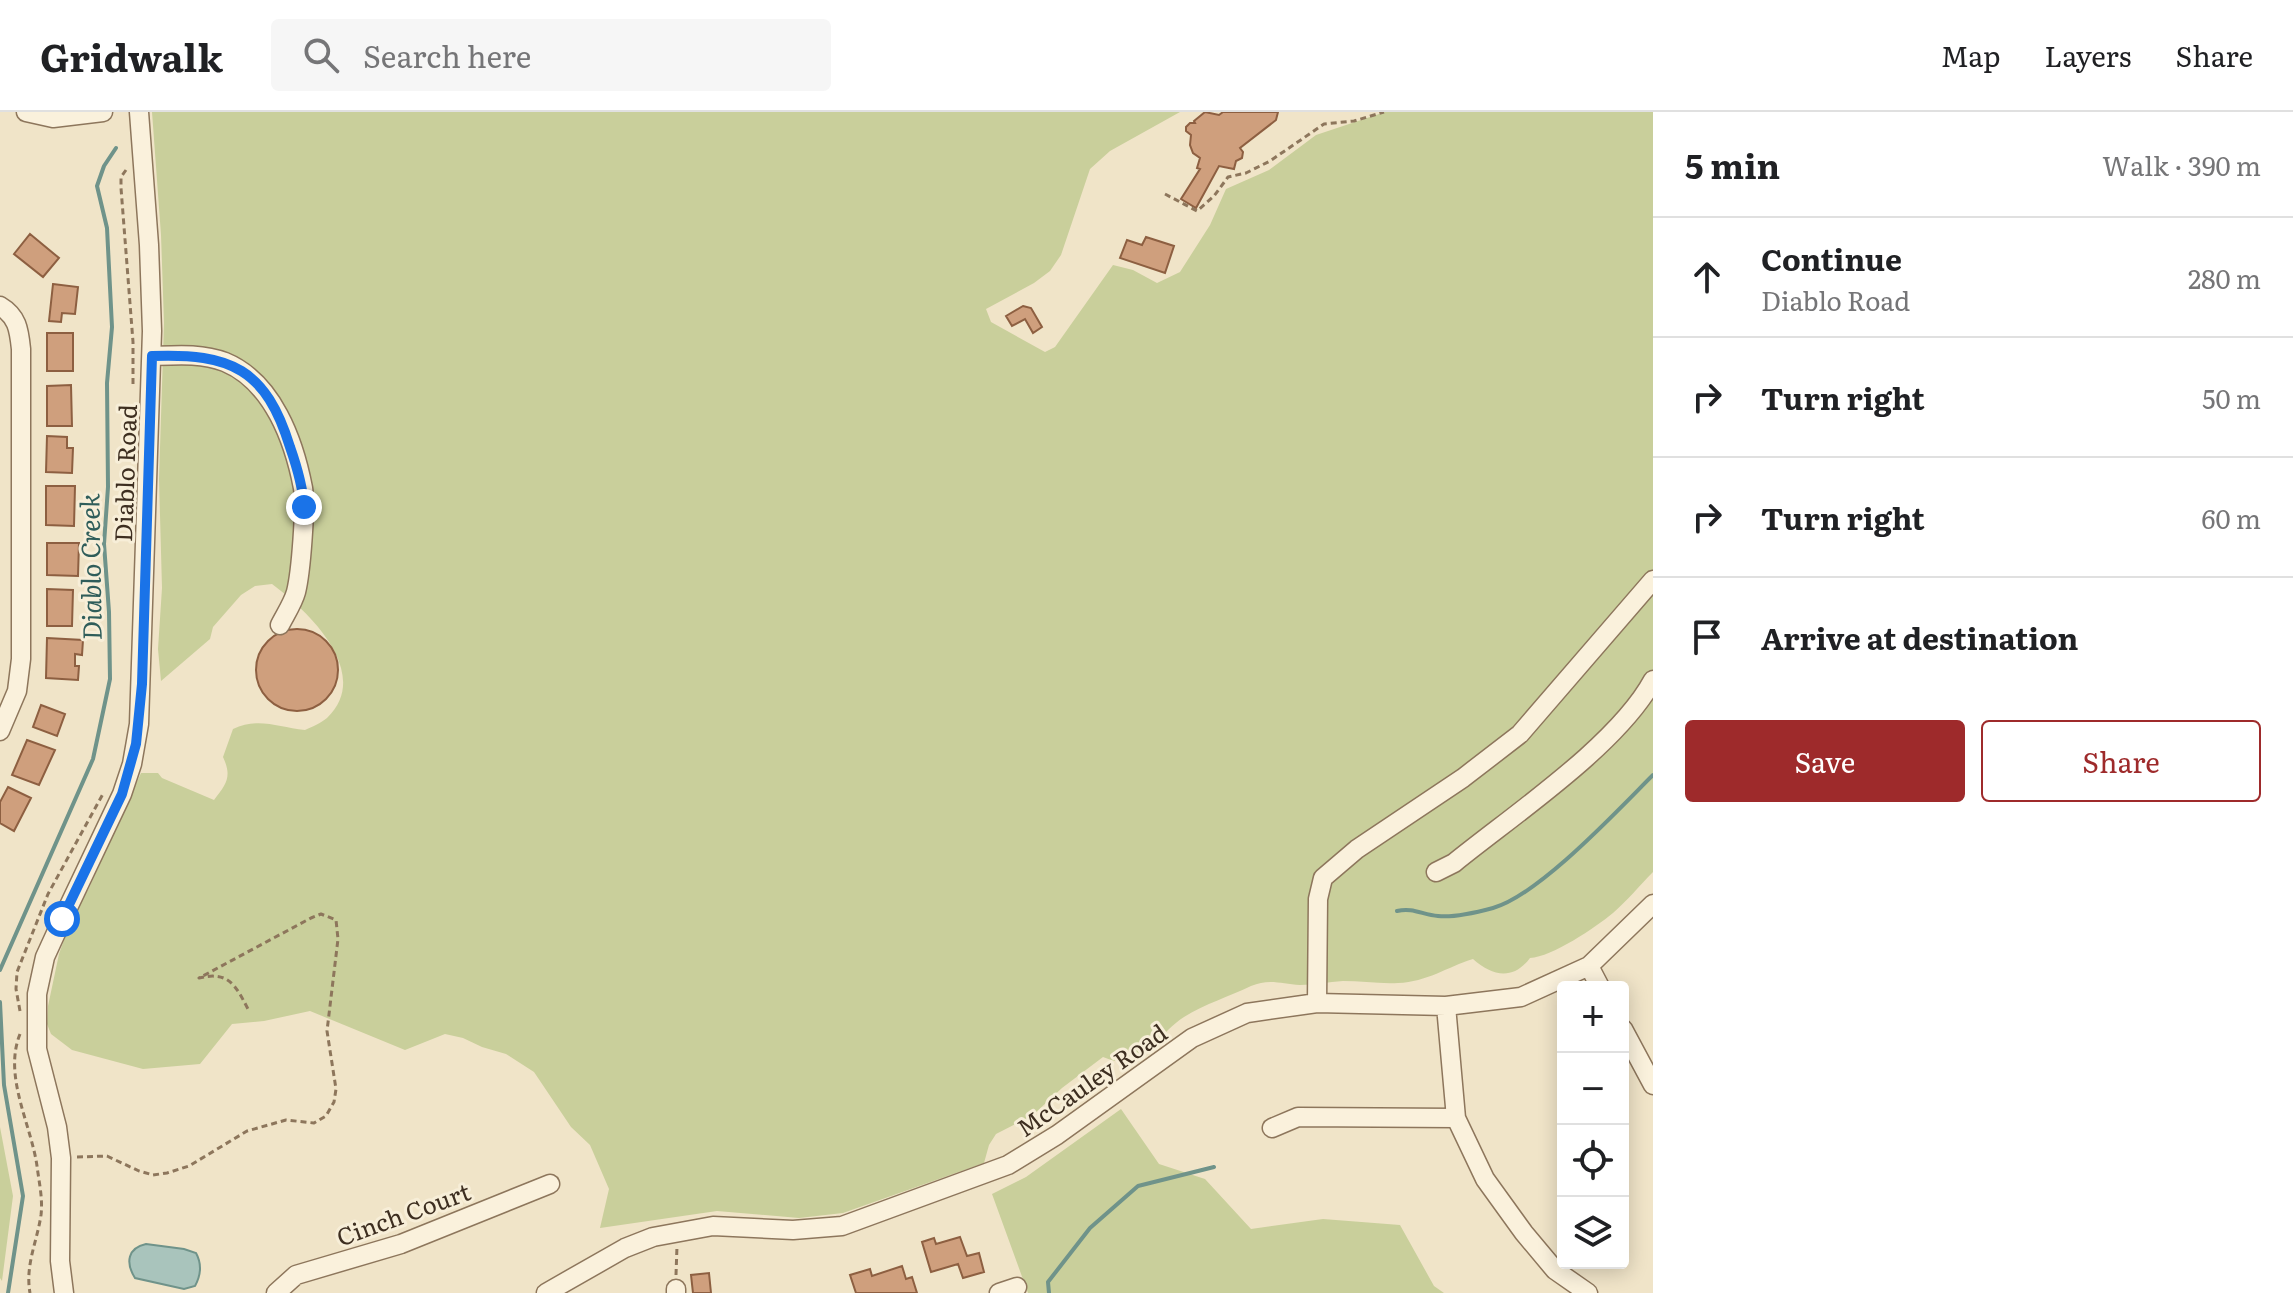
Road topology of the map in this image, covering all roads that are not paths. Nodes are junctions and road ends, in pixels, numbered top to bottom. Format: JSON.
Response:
{"nodes":[{"id":1,"x":26,"y":112,"type":"edge"},
{"id":2,"x":103,"y":112,"type":"edge"},
{"id":3,"x":139,"y":112,"type":"edge"},
{"id":4,"x":0,"y":306,"type":"edge"},
{"id":5,"x":152,"y":356,"type":"junction"},
{"id":6,"x":1653,"y":580,"type":"edge"},
{"id":7,"x":280,"y":625,"type":"dead end"},
{"id":8,"x":1653,"y":680,"type":"edge"},
{"id":9,"x":0,"y":731,"type":"edge"},
{"id":10,"x":1436,"y":872,"type":"dead end"},
{"id":11,"x":1653,"y":904,"type":"edge"},
{"id":12,"x":1589,"y":966,"type":"junction"},
{"id":13,"x":1597,"y":981,"type":"edge"},
{"id":14,"x":1317,"y":1003,"type":"junction"},
{"id":15,"x":1446,"y":1006,"type":"junction"},
{"id":16,"x":1629,"y":1040,"type":"edge"},
{"id":17,"x":1653,"y":1085,"type":"edge"},
{"id":18,"x":1456,"y":1118,"type":"junction"},
{"id":19,"x":1272,"y":1128,"type":"dead end"},
{"id":20,"x":550,"y":1184,"type":"dead end"},
{"id":21,"x":64,"y":1293,"type":"edge"},
{"id":22,"x":276,"y":1293,"type":"edge"},
{"id":23,"x":546,"y":1293,"type":"edge"},
{"id":24,"x":1588,"y":1293,"type":"edge"}],
"edges":[{"from":1,"to":2,"type":"street"},
{"from":3,"to":5,"type":"street","name":"Diablo Road"},
{"from":4,"to":9,"type":"street"},
{"from":5,"to":7,"type":"street"},
{"from":5,"to":21,"type":"street","name":"Diablo Road"},
{"from":6,"to":14,"type":"street"},
{"from":8,"to":10,"type":"street"},
{"from":11,"to":12,"type":"street","name":"McCauley Road"},
{"from":12,"to":13,"type":"street"},
{"from":12,"to":15,"type":"street","name":"McCauley Road"},
{"from":14,"to":15,"type":"street","name":"McCauley Road"},
{"from":14,"to":23,"type":"street","name":"McCauley Road"},
{"from":15,"to":18,"type":"street"},
{"from":16,"to":17,"type":"street"},
{"from":18,"to":19,"type":"street"},
{"from":18,"to":24,"type":"street"},
{"from":20,"to":22,"type":"street","name":"Cinch Court"}]}
